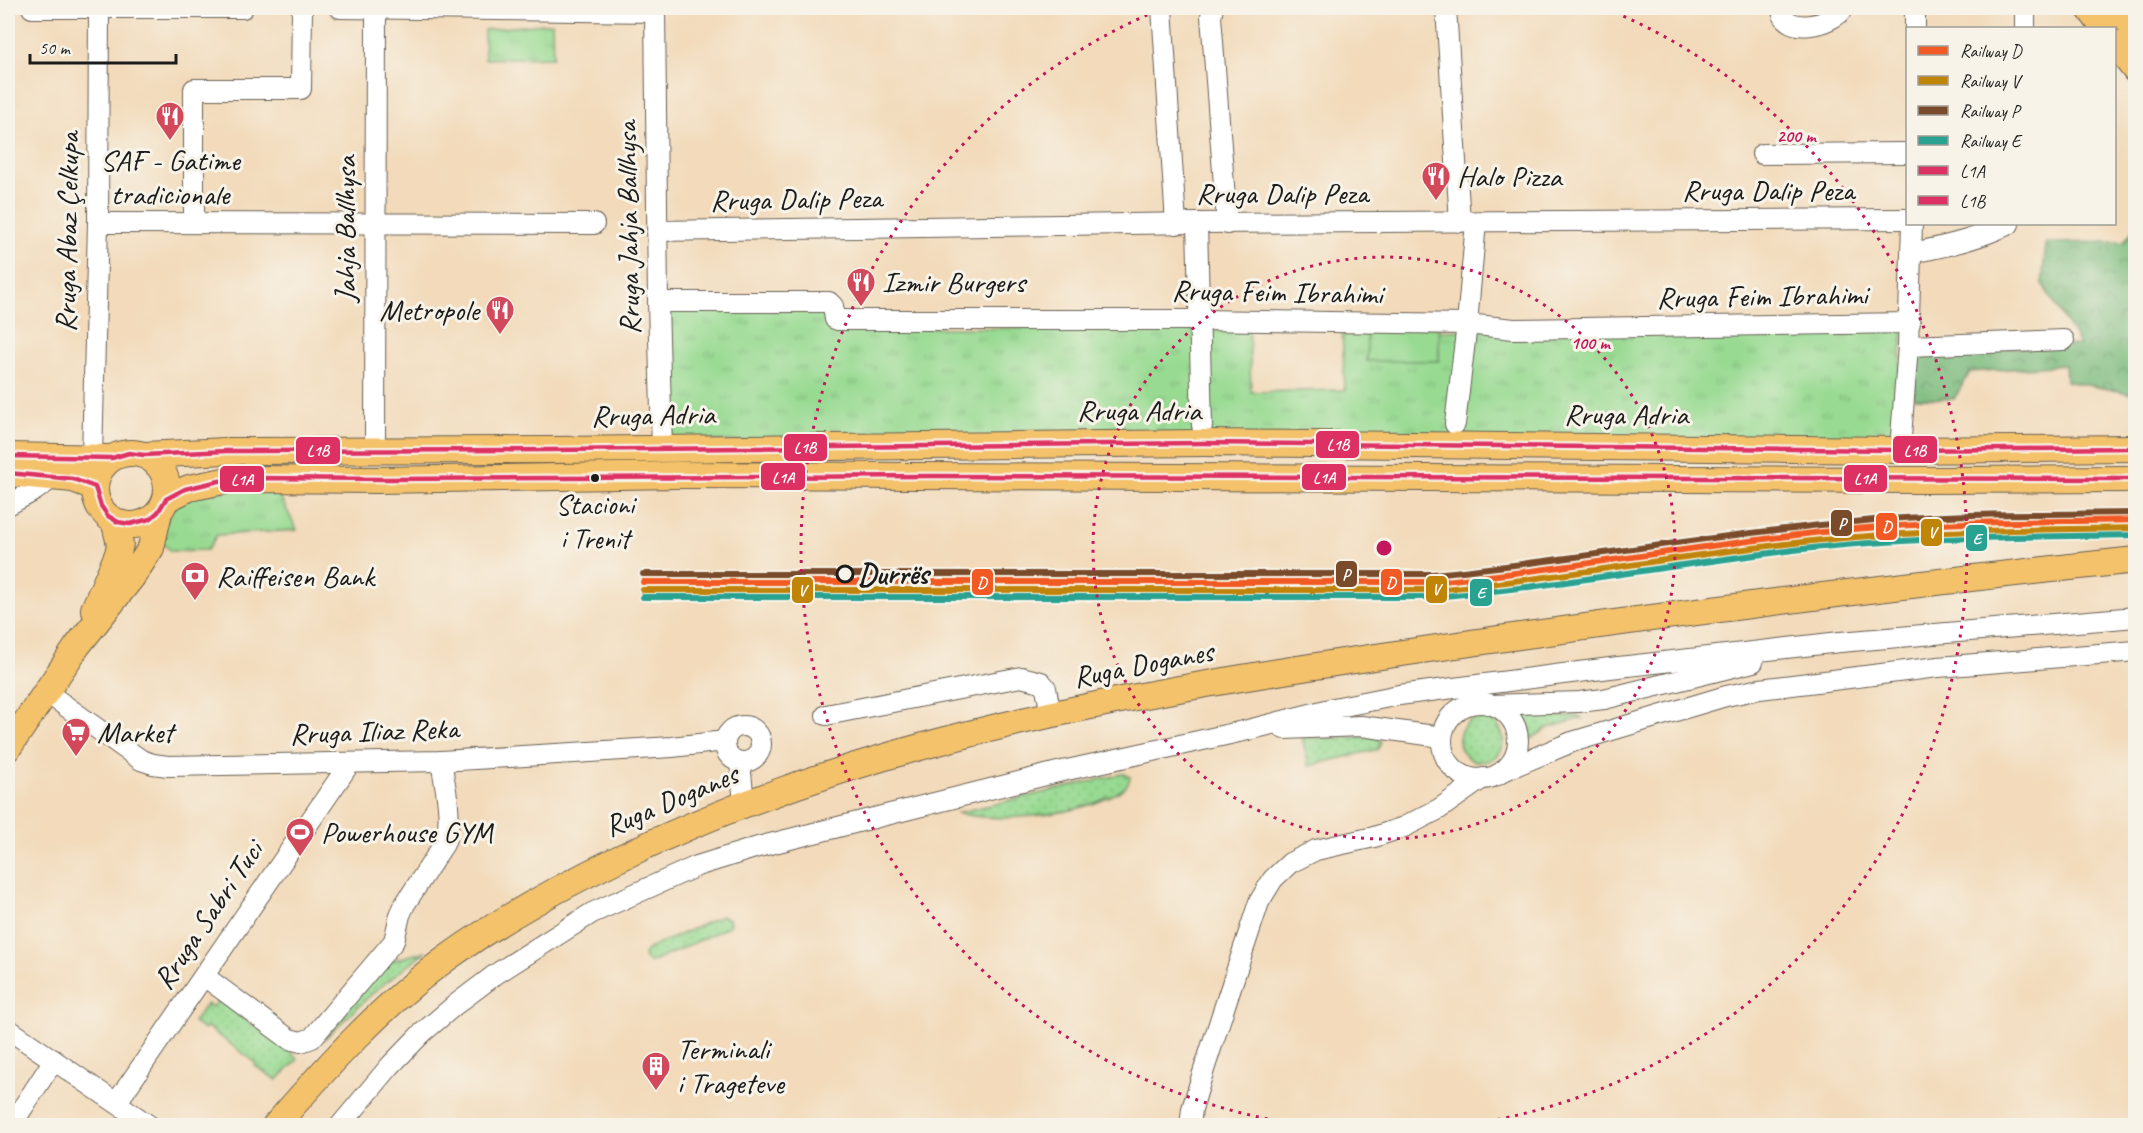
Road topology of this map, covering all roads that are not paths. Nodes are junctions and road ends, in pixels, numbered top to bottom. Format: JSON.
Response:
{"nodes":[{"id":1,"x":32,"y":8,"type":"edge"},
{"id":2,"x":99,"y":8,"type":"edge"},
{"id":3,"x":243,"y":8,"type":"edge"},
{"id":4,"x":302,"y":8,"type":"edge"},
{"id":5,"x":340,"y":8,"type":"edge"},
{"id":6,"x":376,"y":8,"type":"edge"},
{"id":7,"x":1162,"y":8,"type":"edge"},
{"id":8,"x":1214,"y":8,"type":"edge"},
{"id":9,"x":1446,"y":8,"type":"edge"},
{"id":10,"x":1782,"y":8,"type":"edge"},
{"id":11,"x":1844,"y":8,"type":"edge"},
{"id":12,"x":1915,"y":8,"type":"edge"},
{"id":13,"x":2025,"y":8,"type":"edge"},
{"id":14,"x":2089,"y":8,"type":"edge"},
{"id":15,"x":2118,"y":8,"type":"edge"},
{"id":16,"x":655,"y":10,"type":"edge"},
{"id":17,"x":1915,"y":27,"type":"edge"},
{"id":18,"x":2025,"y":27,"type":"edge"},
{"id":19,"x":2103,"y":27,"type":"edge"},
{"id":20,"x":2136,"y":31,"type":"edge"},
{"id":21,"x":2116,"y":44,"type":"edge"},
{"id":22,"x":2136,"y":71,"type":"edge"},
{"id":23,"x":1906,"y":153,"type":"edge"},
{"id":24,"x":1762,"y":154,"type":"dead end"},
{"id":25,"x":1906,"y":219,"type":"edge"},
{"id":26,"x":1468,"y":222,"type":"junction"},
{"id":27,"x":98,"y":223,"type":"junction"},
{"id":28,"x":1197,"y":223,"type":"junction"},
{"id":29,"x":194,"y":224,"type":"junction"},
{"id":30,"x":375,"y":224,"type":"junction"},
{"id":31,"x":594,"y":224,"type":"dead end"},
{"id":32,"x":1176,"y":224,"type":"junction"},
{"id":33,"x":1227,"y":224,"type":"junction"},
{"id":34,"x":1912,"y":225,"type":"edge"},
{"id":35,"x":2007,"y":225,"type":"edge"},
{"id":36,"x":657,"y":231,"type":"junction"},
{"id":37,"x":1911,"y":253,"type":"junction"},
{"id":38,"x":658,"y":302,"type":"junction"},
{"id":39,"x":1198,"y":320,"type":"junction"},
{"id":40,"x":1910,"y":323,"type":"junction"},
{"id":41,"x":1467,"y":324,"type":"junction"},
{"id":42,"x":2064,"y":340,"type":"dead end"},
{"id":43,"x":1908,"y":346,"type":"junction"},
{"id":44,"x":1455,"y":424,"type":"dead end"},
{"id":45,"x":1202,"y":426,"type":"dead end"},
{"id":46,"x":662,"y":448,"type":"junction"},
{"id":47,"x":2136,"y":448,"type":"edge"},
{"id":48,"x":1900,"y":450,"type":"junction"},
{"id":49,"x":375,"y":451,"type":"junction"},
{"id":50,"x":144,"y":455,"type":"junction"},
{"id":51,"x":8,"y":456,"type":"edge"},
{"id":52,"x":102,"y":458,"type":"junction"},
{"id":53,"x":8,"y":473,"type":"edge"},
{"id":54,"x":54,"y":477,"type":"junction"},
{"id":55,"x":2136,"y":479,"type":"edge"},
{"id":56,"x":94,"y":487,"type":"junction"},
{"id":57,"x":8,"y":505,"type":"edge"},
{"id":58,"x":162,"y":506,"type":"junction"},
{"id":59,"x":114,"y":520,"type":"junction"},
{"id":60,"x":2136,"y":560,"type":"edge"},
{"id":61,"x":2136,"y":616,"type":"edge"},
{"id":62,"x":1840,"y":642,"type":"junction"},
{"id":63,"x":78,"y":645,"type":"junction"},
{"id":64,"x":2136,"y":651,"type":"edge"},
{"id":65,"x":1448,"y":687,"type":"junction"},
{"id":66,"x":46,"y":692,"type":"junction"},
{"id":67,"x":1483,"y":704,"type":"junction"},
{"id":68,"x":826,"y":715,"type":"dead end"},
{"id":69,"x":1051,"y":715,"type":"junction"},
{"id":70,"x":1248,"y":730,"type":"junction"},
{"id":71,"x":1442,"y":737,"type":"junction"},
{"id":72,"x":725,"y":741,"type":"junction"},
{"id":73,"x":8,"y":748,"type":"edge"},
{"id":74,"x":441,"y":761,"type":"junction"},
{"id":75,"x":745,"y":761,"type":"junction"},
{"id":76,"x":350,"y":763,"type":"junction"},
{"id":77,"x":1503,"y":771,"type":"junction"},
{"id":78,"x":1484,"y":778,"type":"junction"},
{"id":79,"x":749,"y":801,"type":"junction"},
{"id":80,"x":204,"y":976,"type":"junction"},
{"id":81,"x":8,"y":1029,"type":"edge"},
{"id":82,"x":54,"y":1060,"type":"junction"},
{"id":83,"x":117,"y":1102,"type":"junction"},
{"id":84,"x":8,"y":1122,"type":"edge"},
{"id":85,"x":149,"y":1125,"type":"edge"},
{"id":86,"x":275,"y":1125,"type":"edge"},
{"id":87,"x":340,"y":1125,"type":"edge"},
{"id":88,"x":1190,"y":1125,"type":"edge"}],
"edges":[{"from":1,"to":2,"type":"street"},
{"from":2,"to":3,"type":"street"},
{"from":2,"to":27,"type":"street","name":"Rruga Abaz Çelkupa"},
{"from":4,"to":29,"type":"street"},
{"from":5,"to":6,"type":"street"},
{"from":6,"to":16,"type":"street"},
{"from":6,"to":30,"type":"street","name":"Jahja Ballhysa"},
{"from":7,"to":32,"type":"street"},
{"from":8,"to":33,"type":"street"},
{"from":9,"to":26,"type":"street"},
{"from":10,"to":11,"type":"street"},
{"from":12,"to":17,"type":"street"},
{"from":13,"to":18,"type":"street"},
{"from":14,"to":19,"type":"main road"},
{"from":15,"to":20,"type":"main road"},
{"from":16,"to":36,"type":"street","name":"Rruga Jahja Ballhysa"},
{"from":21,"to":22,"type":"main road"},
{"from":23,"to":24,"type":"street"},
{"from":25,"to":26,"type":"street","name":"Rruga Dalip Peza"},
{"from":26,"to":33,"type":"street","name":"Rruga Dalip Peza"},
{"from":26,"to":41,"type":"street"},
{"from":27,"to":29,"type":"street"},
{"from":27,"to":52,"type":"street","name":"Rruga Abaz Çelkupa"},
{"from":28,"to":32,"type":"street","name":"Rruga Dalip Peza"},
{"from":28,"to":33,"type":"street","name":"Rruga Dalip Peza"},
{"from":28,"to":39,"type":"street"},
{"from":29,"to":30,"type":"street"},
{"from":30,"to":31,"type":"street"},
{"from":30,"to":49,"type":"street","name":"Jahja Ballhysa"},
{"from":32,"to":36,"type":"street","name":"Rruga Dalip Peza"},
{"from":34,"to":37,"type":"street"},
{"from":35,"to":37,"type":"street"},
{"from":36,"to":38,"type":"street","name":"Rruga Jahja Ballhysa"},
{"from":37,"to":40,"type":"street"},
{"from":38,"to":39,"type":"street","name":"Rruga Feim Ibrahimi"},
{"from":38,"to":46,"type":"street","name":"Rruga Jahja Ballhysa"},
{"from":39,"to":41,"type":"street","name":"Rruga Feim Ibrahimi"},
{"from":39,"to":45,"type":"street"},
{"from":40,"to":41,"type":"street","name":"Rruga Feim Ibrahimi"},
{"from":40,"to":43,"type":"street"},
{"from":41,"to":44,"type":"street"},
{"from":42,"to":43,"type":"street"},
{"from":43,"to":48,"type":"street"},
{"from":46,"to":48,"type":"main road","name":"Rruga Adria"},
{"from":46,"to":49,"type":"main road","name":"Rruga Adria"},
{"from":47,"to":48,"type":"main road","name":"Rruga Adria"},
{"from":49,"to":50,"type":"main road","name":"Rruga Adria"},
{"from":50,"to":52,"type":"main road"},
{"from":50,"to":58,"type":"main road"},
{"from":51,"to":52,"type":"main road"},
{"from":52,"to":56,"type":"main road"},
{"from":53,"to":54,"type":"main road"},
{"from":54,"to":56,"type":"main road"},
{"from":54,"to":57,"type":"street"},
{"from":55,"to":58,"type":"main road","name":"Rruga Adria"},
{"from":56,"to":59,"type":"main road"},
{"from":58,"to":59,"type":"main road"},
{"from":58,"to":63,"type":"main road"},
{"from":59,"to":63,"type":"main road"},
{"from":60,"to":69,"type":"main road","name":"Ruga Doganes"},
{"from":61,"to":62,"type":"street"},
{"from":62,"to":65,"type":"street"},
{"from":62,"to":67,"type":"street"},
{"from":63,"to":66,"type":"main road"},
{"from":64,"to":77,"type":"street"},
{"from":65,"to":67,"type":"street"},
{"from":65,"to":70,"type":"street"},
{"from":66,"to":73,"type":"main road"},
{"from":66,"to":76,"type":"street","name":"Rruga Iliaz Reka"},
{"from":67,"to":71,"type":"street"},
{"from":67,"to":77,"type":"street"},
{"from":68,"to":69,"type":"street"},
{"from":69,"to":79,"type":"main road","name":"Ruga Doganes"},
{"from":70,"to":71,"type":"street"},
{"from":70,"to":87,"type":"street"},
{"from":71,"to":78,"type":"street"},
{"from":72,"to":74,"type":"street","name":"Rruga Iliaz Reka"},
{"from":72,"to":75,"type":"street"},
{"from":72,"to":75,"type":"street"},
{"from":74,"to":76,"type":"street","name":"Rruga Iliaz Reka"},
{"from":74,"to":80,"type":"street"},
{"from":75,"to":79,"type":"street"},
{"from":76,"to":80,"type":"street","name":"Rruga Sabri Tuci"},
{"from":77,"to":78,"type":"street"},
{"from":78,"to":88,"type":"street"},
{"from":79,"to":86,"type":"main road","name":"Ruga Doganes"},
{"from":80,"to":83,"type":"street","name":"Rruga Sabri Tuci"},
{"from":81,"to":82,"type":"street"},
{"from":82,"to":83,"type":"street"},
{"from":82,"to":84,"type":"street"},
{"from":83,"to":85,"type":"street"}]}
